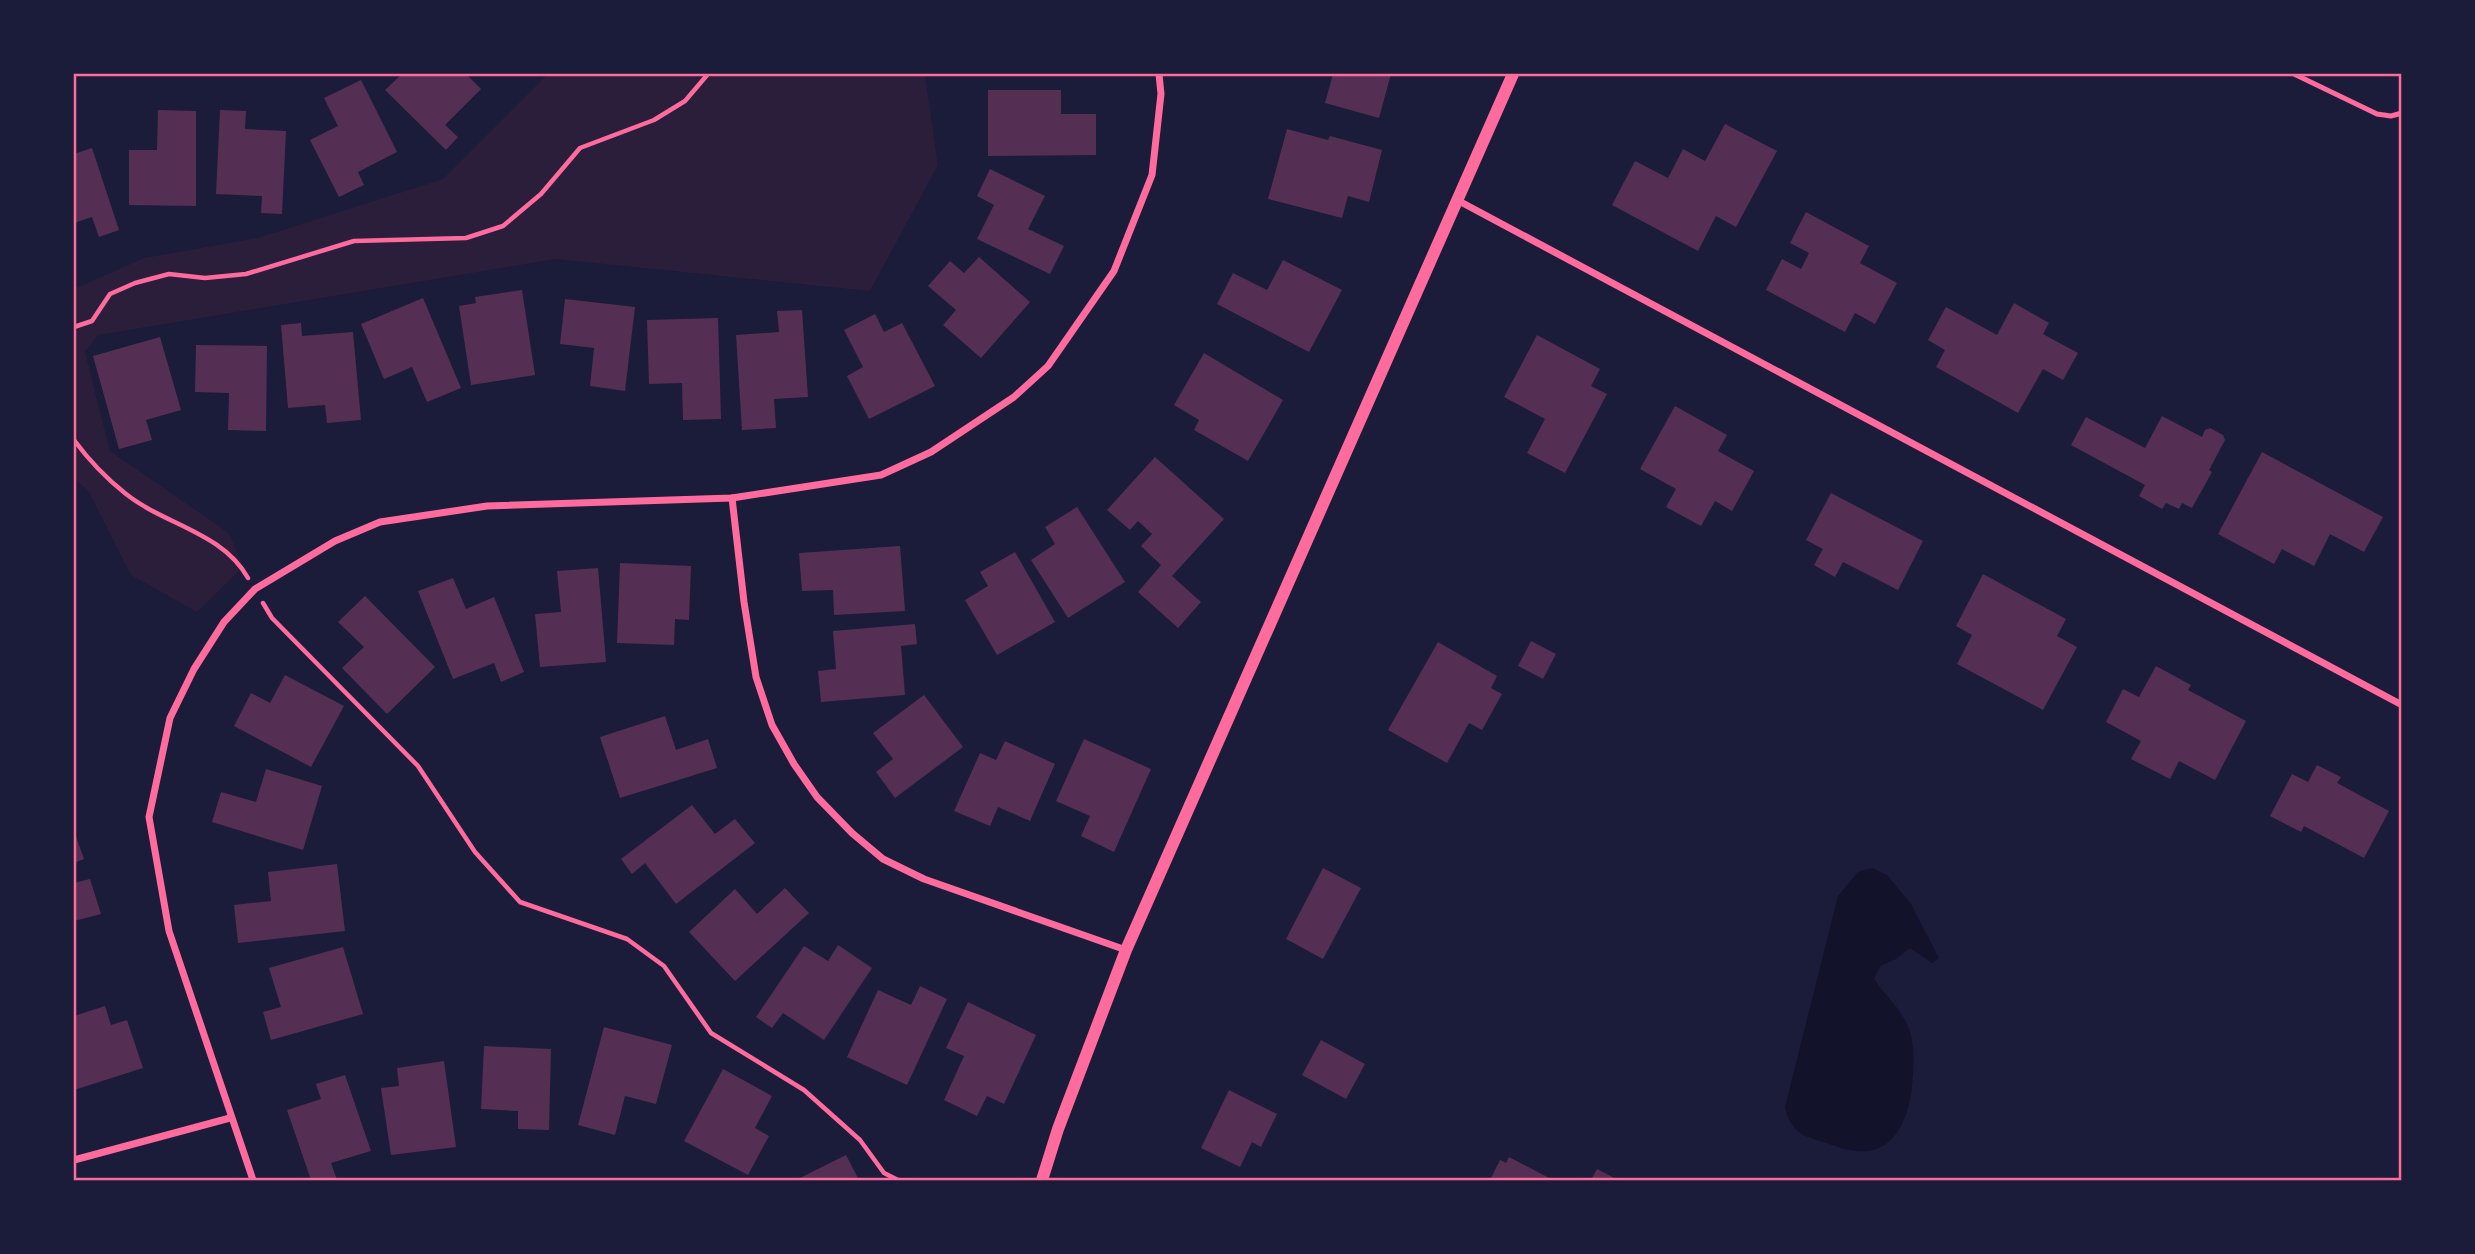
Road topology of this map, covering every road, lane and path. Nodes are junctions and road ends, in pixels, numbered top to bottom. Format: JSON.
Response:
{"nodes":[{"id":1,"x":708,"y":74,"type":"edge"},
{"id":2,"x":1159,"y":74,"type":"edge"},
{"id":3,"x":1513,"y":74,"type":"edge"},
{"id":4,"x":2294,"y":74,"type":"edge"},
{"id":5,"x":2402,"y":113,"type":"edge"},
{"id":6,"x":1457,"y":200,"type":"junction"},
{"id":7,"x":74,"y":327,"type":"edge"},
{"id":8,"x":74,"y":440,"type":"edge"},
{"id":9,"x":732,"y":498,"type":"junction"},
{"id":10,"x":244,"y":570,"type":"dead end"},
{"id":11,"x":272,"y":618,"type":"dead end"},
{"id":12,"x":2402,"y":705,"type":"edge"},
{"id":13,"x":1126,"y":950,"type":"junction"},
{"id":14,"x":230,"y":1118,"type":"junction"},
{"id":15,"x":74,"y":1160,"type":"edge"},
{"id":16,"x":253,"y":1181,"type":"edge"},
{"id":17,"x":898,"y":1181,"type":"edge"},
{"id":18,"x":1042,"y":1181,"type":"edge"}],
"edges":[{"from":1,"to":7,"type":"path"},
{"from":2,"to":9,"type":"street"},
{"from":3,"to":6,"type":"street"},
{"from":4,"to":5,"type":"lane"},
{"from":6,"to":12,"type":"street"},
{"from":6,"to":13,"type":"street"},
{"from":8,"to":10,"type":"path"},
{"from":9,"to":13,"type":"street"},
{"from":9,"to":14,"type":"street"},
{"from":11,"to":17,"type":"path"},
{"from":13,"to":18,"type":"street"},
{"from":14,"to":15,"type":"street"},
{"from":14,"to":16,"type":"street"}]}
